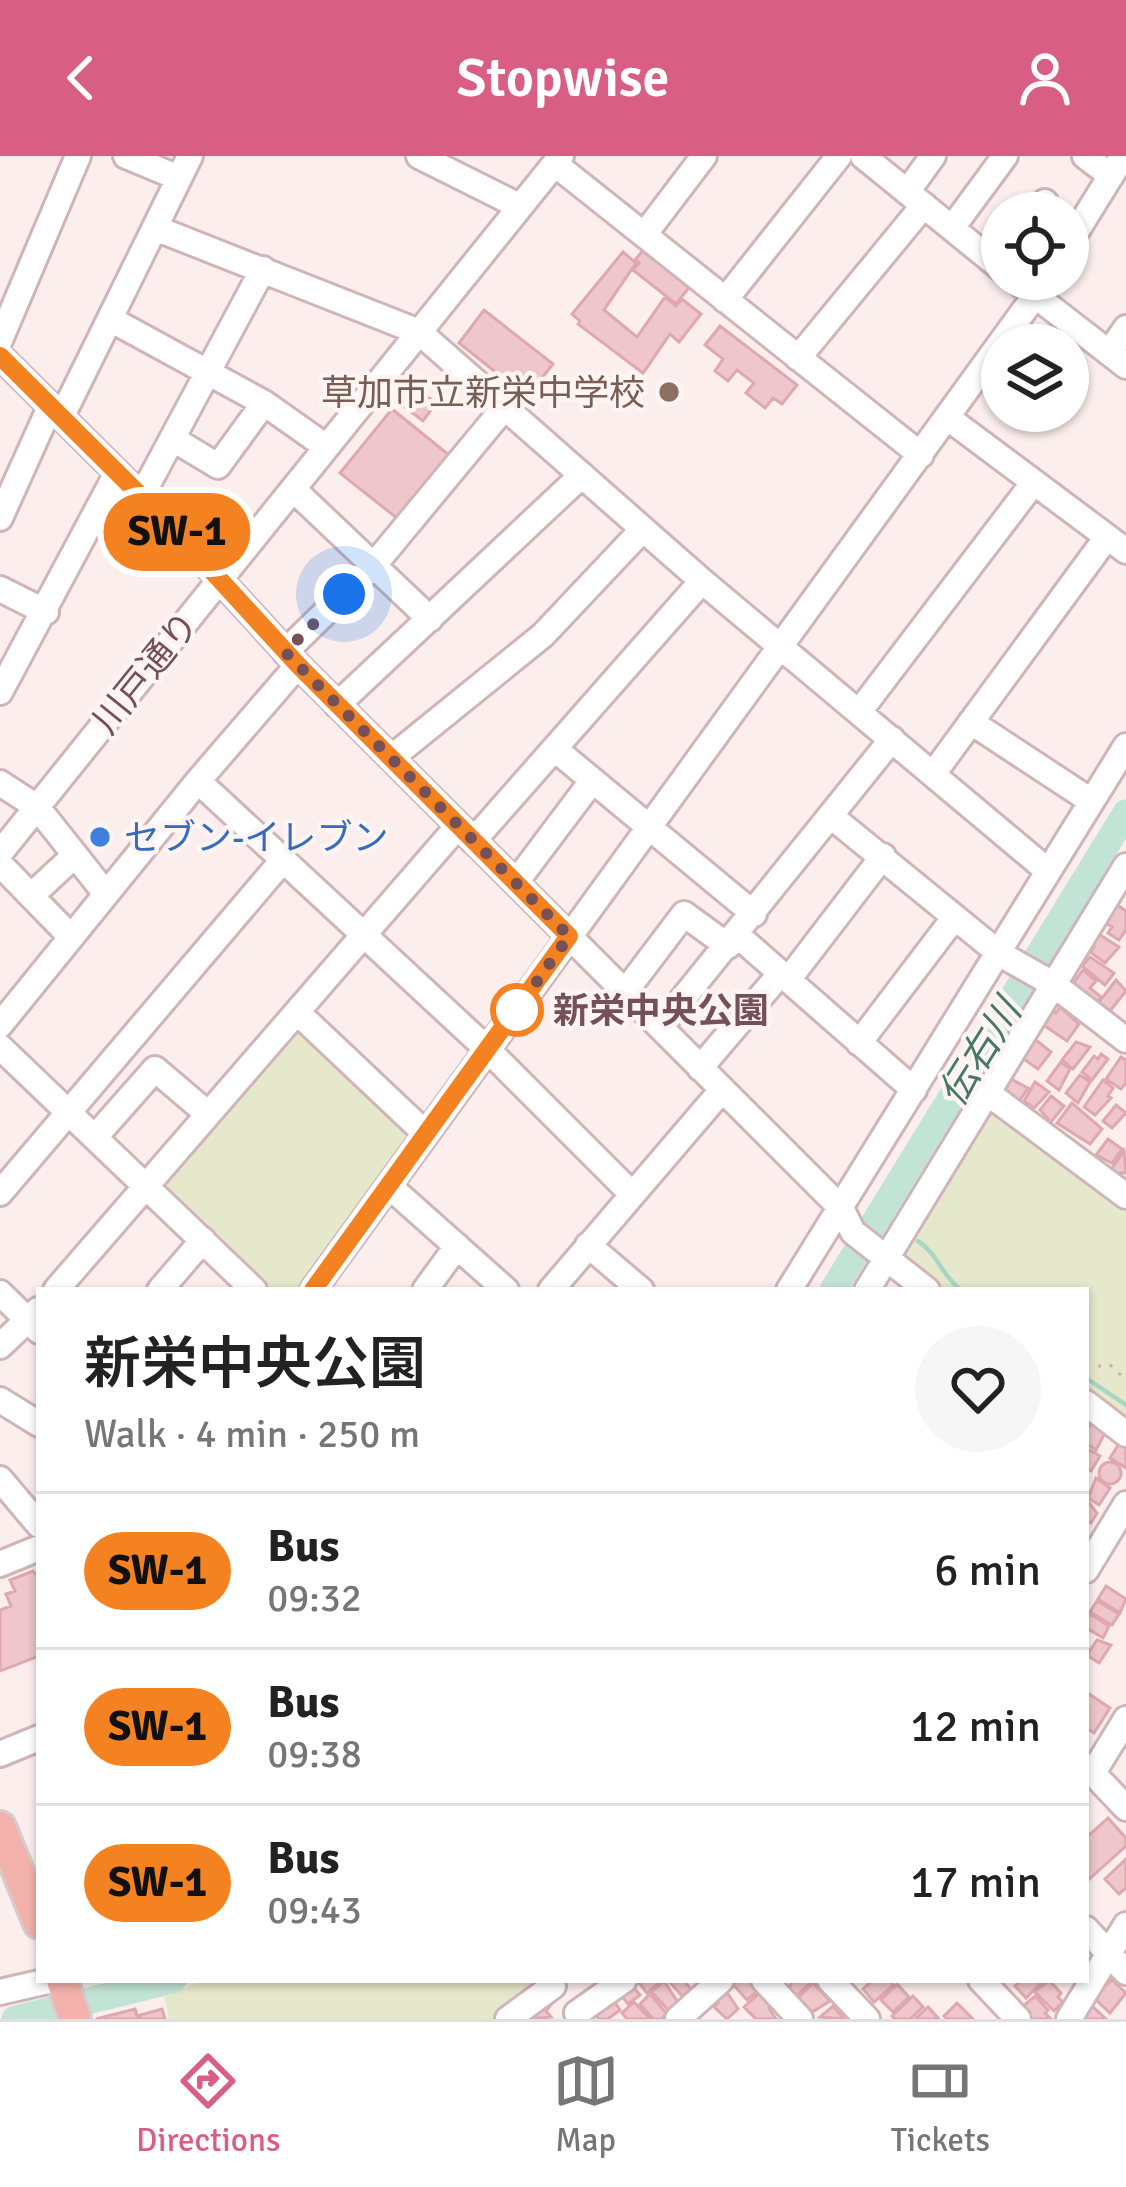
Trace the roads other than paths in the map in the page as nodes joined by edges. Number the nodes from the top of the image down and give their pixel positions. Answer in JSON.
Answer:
{"nodes":[{"id":1,"x":78,"y":156,"type":"edge"},
{"id":2,"x":126,"y":156,"type":"edge"},
{"id":3,"x":419,"y":156,"type":"edge"},
{"id":4,"x":704,"y":156,"type":"edge"},
{"id":5,"x":838,"y":156,"type":"edge"},
{"id":6,"x":933,"y":156,"type":"edge"},
{"id":7,"x":1005,"y":156,"type":"edge"},
{"id":8,"x":1085,"y":156,"type":"edge"},
{"id":9,"x":866,"y":157,"type":"edge"},
{"id":10,"x":558,"y":160,"type":"edge"},
{"id":11,"x":1117,"y":166,"type":"edge"},
{"id":12,"x":184,"y":167,"type":"edge"},
{"id":13,"x":915,"y":198,"type":"junction"},
{"id":14,"x":520,"y":206,"type":"junction"},
{"id":15,"x":1089,"y":211,"type":"edge"},
{"id":16,"x":155,"y":228,"type":"junction"},
{"id":17,"x":952,"y":228,"type":"junction"},
{"id":18,"x":644,"y":236,"type":"junction"},
{"id":19,"x":981,"y":252,"type":"edge"},
{"id":20,"x":263,"y":269,"type":"junction"},
{"id":21,"x":725,"y":300,"type":"junction"},
{"id":22,"x":1033,"y":300,"type":"edge"},
{"id":23,"x":1055,"y":300,"type":"edge"},
{"id":24,"x":110,"y":319,"type":"junction"},
{"id":25,"x":1126,"y":328,"type":"edge"},
{"id":26,"x":419,"y":332,"type":"junction"},
{"id":27,"x":1,"y":354,"type":"edge"},
{"id":28,"x":798,"y":358,"type":"junction"},
{"id":29,"x":1118,"y":360,"type":"edge"},
{"id":30,"x":208,"y":373,"type":"junction"},
{"id":31,"x":264,"y":403,"type":"junction"},
{"id":32,"x":504,"y":408,"type":"junction"},
{"id":33,"x":55,"y":412,"type":"junction"},
{"id":34,"x":948,"y":418,"type":"junction"},
{"id":35,"x":173,"y":439,"type":"junction"},
{"id":36,"x":326,"y":446,"type":"junction"},
{"id":37,"x":921,"y":455,"type":"junction"},
{"id":38,"x":118,"y":473,"type":"junction"},
{"id":39,"x":582,"y":475,"type":"junction"},
{"id":40,"x":1034,"y":482,"type":"junction"},
{"id":41,"x":293,"y":489,"type":"junction"},
{"id":42,"x":142,"y":496,"type":"junction"},
{"id":43,"x":0,"y":518,"type":"edge"},
{"id":44,"x":643,"y":529,"type":"junction"},
{"id":45,"x":1116,"y":544,"type":"edge"},
{"id":46,"x":374,"y":565,"type":"junction"},
{"id":47,"x":218,"y":580,"type":"junction"},
{"id":48,"x":701,"y":581,"type":"junction"},
{"id":49,"x":0,"y":589,"type":"edge"},
{"id":50,"x":46,"y":612,"type":"junction"},
{"id":51,"x":430,"y":619,"type":"junction"},
{"id":52,"x":782,"y":647,"type":"junction"},
{"id":53,"x":291,"y":659,"type":"junction"},
{"id":54,"x":0,"y":692,"type":"edge"},
{"id":55,"x":337,"y":705,"type":"junction"},
{"id":56,"x":860,"y":712,"type":"junction"},
{"id":57,"x":971,"y":722,"type":"junction"},
{"id":58,"x":892,"y":739,"type":"junction"},
{"id":59,"x":1126,"y":746,"type":"edge"},
{"id":60,"x":556,"y":749,"type":"junction"},
{"id":61,"x":391,"y":758,"type":"junction"},
{"id":62,"x":933,"y":774,"type":"junction"},
{"id":63,"x":198,"y":781,"type":"junction"},
{"id":64,"x":592,"y":781,"type":"junction"},
{"id":65,"x":0,"y":782,"type":"edge"},
{"id":66,"x":1091,"y":802,"type":"junction"},
{"id":67,"x":37,"y":807,"type":"junction"},
{"id":68,"x":832,"y":817,"type":"junction"},
{"id":69,"x":649,"y":829,"type":"junction"},
{"id":70,"x":466,"y":833,"type":"junction"},
{"id":71,"x":0,"y":853,"type":"edge"},
{"id":72,"x":76,"y":855,"type":"junction"},
{"id":73,"x":883,"y":856,"type":"junction"},
{"id":74,"x":283,"y":860,"type":"junction"},
{"id":75,"x":0,"y":864,"type":"edge"},
{"id":76,"x":1048,"y":871,"type":"junction"},
{"id":77,"x":516,"y":882,"type":"junction"},
{"id":78,"x":1122,"y":884,"type":"edge"},
{"id":79,"x":106,"y":894,"type":"junction"},
{"id":80,"x":31,"y":896,"type":"junction"},
{"id":81,"x":754,"y":914,"type":"junction"},
{"id":82,"x":954,"y":918,"type":"junction"},
{"id":83,"x":363,"y":934,"type":"junction"},
{"id":84,"x":569,"y":936,"type":"junction"},
{"id":85,"x":70,"y":938,"type":"junction"},
{"id":86,"x":733,"y":941,"type":"junction"},
{"id":87,"x":1001,"y":954,"type":"junction"},
{"id":88,"x":784,"y":977,"type":"junction"},
{"id":89,"x":1053,"y":984,"type":"junction"},
{"id":90,"x":625,"y":992,"type":"junction"},
{"id":91,"x":297,"y":1012,"type":"junction"},
{"id":92,"x":0,"y":1024,"type":"edge"},
{"id":93,"x":660,"y":1027,"type":"junction"},
{"id":94,"x":1126,"y":1040,"type":"edge"},
{"id":95,"x":859,"y":1043,"type":"junction"},
{"id":96,"x":0,"y":1047,"type":"edge"},
{"id":97,"x":488,"y":1050,"type":"junction"},
{"id":98,"x":700,"y":1068,"type":"junction"},
{"id":99,"x":722,"y":1090,"type":"junction"},
{"id":100,"x":914,"y":1090,"type":"junction"},
{"id":101,"x":988,"y":1094,"type":"junction"},
{"id":102,"x":69,"y":1112,"type":"junction"},
{"id":103,"x":208,"y":1114,"type":"junction"},
{"id":104,"x":426,"y":1134,"type":"junction"},
{"id":105,"x":95,"y":1136,"type":"junction"},
{"id":106,"x":148,"y":1186,"type":"junction"},
{"id":107,"x":388,"y":1186,"type":"junction"},
{"id":108,"x":0,"y":1193,"type":"edge"},
{"id":109,"x":631,"y":1193,"type":"junction"},
{"id":110,"x":1126,"y":1196,"type":"edge"},
{"id":111,"x":841,"y":1208,"type":"junction"},
{"id":112,"x":203,"y":1240,"type":"junction"},
{"id":113,"x":588,"y":1245,"type":"junction"},
{"id":114,"x":457,"y":1246,"type":"junction"},
{"id":115,"x":884,"y":1259,"type":"junction"},
{"id":116,"x":59,"y":1287,"type":"edge"},
{"id":117,"x":163,"y":1287,"type":"edge"},
{"id":118,"x":247,"y":1287,"type":"edge"},
{"id":119,"x":316,"y":1287,"type":"edge"},
{"id":120,"x":426,"y":1287,"type":"edge"},
{"id":121,"x":503,"y":1287,"type":"edge"},
{"id":122,"x":553,"y":1287,"type":"edge"},
{"id":123,"x":637,"y":1287,"type":"edge"},
{"id":124,"x":791,"y":1287,"type":"edge"},
{"id":125,"x":868,"y":1287,"type":"edge"},
{"id":126,"x":923,"y":1287,"type":"edge"},
{"id":127,"x":0,"y":1293,"type":"edge"},
{"id":128,"x":36,"y":1320,"type":"edge"},
{"id":129,"x":0,"y":1346,"type":"edge"},
{"id":130,"x":0,"y":1400,"type":"edge"},
{"id":131,"x":1089,"y":1405,"type":"edge"},
{"id":132,"x":36,"y":1422,"type":"edge"},
{"id":133,"x":1126,"y":1434,"type":"edge"},
{"id":134,"x":0,"y":1479,"type":"edge"},
{"id":135,"x":1126,"y":1504,"type":"edge"},
{"id":136,"x":36,"y":1521,"type":"edge"},
{"id":137,"x":36,"y":1549,"type":"edge"},
{"id":138,"x":0,"y":1564,"type":"edge"},
{"id":139,"x":1089,"y":1565,"type":"edge"},
{"id":140,"x":1126,"y":1719,"type":"edge"},
{"id":141,"x":36,"y":1739,"type":"edge"},
{"id":142,"x":0,"y":1754,"type":"edge"},
{"id":143,"x":1089,"y":1770,"type":"edge"},
{"id":144,"x":1126,"y":1808,"type":"edge"},
{"id":145,"x":0,"y":1827,"type":"edge"},
{"id":146,"x":36,"y":1916,"type":"edge"},
{"id":147,"x":1126,"y":1925,"type":"edge"},
{"id":148,"x":1089,"y":1932,"type":"edge"},
{"id":149,"x":1117,"y":1962,"type":"edge"},
{"id":150,"x":551,"y":1983,"type":"edge"},
{"id":151,"x":619,"y":1983,"type":"edge"},
{"id":152,"x":718,"y":1983,"type":"edge"},
{"id":153,"x":766,"y":1983,"type":"edge"},
{"id":154,"x":833,"y":1983,"type":"edge"},
{"id":155,"x":984,"y":1983,"type":"edge"},
{"id":156,"x":0,"y":1992,"type":"edge"},
{"id":157,"x":64,"y":1993,"type":"edge"},
{"id":158,"x":579,"y":2016,"type":"edge"},
{"id":159,"x":794,"y":2017,"type":"edge"},
{"id":160,"x":508,"y":2019,"type":"edge"},
{"id":161,"x":678,"y":2019,"type":"edge"},
{"id":162,"x":867,"y":2019,"type":"edge"},
{"id":163,"x":1018,"y":2019,"type":"edge"},
{"id":164,"x":1070,"y":2019,"type":"edge"}],
"edges":[{"from":1,"to":27,"type":"street"},
{"from":2,"to":12,"type":"street"},
{"from":3,"to":14,"type":"street"},
{"from":4,"to":18,"type":"street"},
{"from":5,"to":21,"type":"street"},
{"from":6,"to":13,"type":"street"},
{"from":7,"to":17,"type":"street"},
{"from":8,"to":11,"type":"street"},
{"from":9,"to":13,"type":"street"},
{"from":10,"to":14,"type":"street","name":"川戸通り"},
{"from":10,"to":18,"type":"street"},
{"from":11,"to":15,"type":"street"},
{"from":12,"to":16,"type":"street"},
{"from":13,"to":17,"type":"street"},
{"from":13,"to":28,"type":"street"},
{"from":14,"to":26,"type":"street","name":"川戸通り"},
{"from":16,"to":20,"type":"street"},
{"from":16,"to":24,"type":"street"},
{"from":17,"to":19,"type":"street"},
{"from":18,"to":21,"type":"street"},
{"from":20,"to":26,"type":"street"},
{"from":20,"to":30,"type":"street"},
{"from":21,"to":28,"type":"street"},
{"from":22,"to":34,"type":"street"},
{"from":23,"to":29,"type":"street"},
{"from":24,"to":30,"type":"street"},
{"from":24,"to":33,"type":"street"},
{"from":25,"to":29,"type":"street"},
{"from":26,"to":32,"type":"street"},
{"from":26,"to":36,"type":"street","name":"川戸通り"},
{"from":27,"to":33,"type":"street"},
{"from":28,"to":37,"type":"street"},
{"from":30,"to":31,"type":"street"},
{"from":30,"to":35,"type":"street"},
{"from":31,"to":35,"type":"street"},
{"from":31,"to":36,"type":"street"},
{"from":32,"to":39,"type":"street"},
{"from":32,"to":46,"type":"street"},
{"from":33,"to":38,"type":"street"},
{"from":33,"to":43,"type":"street"},
{"from":34,"to":37,"type":"street"},
{"from":34,"to":40,"type":"street"},
{"from":35,"to":42,"type":"street"},
{"from":36,"to":41,"type":"street","name":"川戸通り"},
{"from":37,"to":52,"type":"street"},
{"from":38,"to":42,"type":"street"},
{"from":38,"to":50,"type":"street"},
{"from":39,"to":44,"type":"street"},
{"from":39,"to":51,"type":"street"},
{"from":40,"to":45,"type":"street"},
{"from":40,"to":56,"type":"street"},
{"from":41,"to":46,"type":"street"},
{"from":41,"to":47,"type":"street","name":"川戸通り"},
{"from":42,"to":47,"type":"street"},
{"from":44,"to":48,"type":"street"},
{"from":44,"to":61,"type":"street"},
{"from":45,"to":57,"type":"street"},
{"from":46,"to":51,"type":"street"},
{"from":46,"to":53,"type":"street"},
{"from":47,"to":53,"type":"street"},
{"from":47,"to":67,"type":"street","name":"川戸通り"},
{"from":48,"to":52,"type":"street"},
{"from":48,"to":60,"type":"street"},
{"from":49,"to":50,"type":"street"},
{"from":50,"to":54,"type":"street"},
{"from":51,"to":55,"type":"street"},
{"from":52,"to":56,"type":"street"},
{"from":52,"to":69,"type":"street"},
{"from":53,"to":55,"type":"street"},
{"from":53,"to":63,"type":"street"},
{"from":55,"to":61,"type":"street"},
{"from":56,"to":58,"type":"street"},
{"from":57,"to":62,"type":"street"},
{"from":57,"to":66,"type":"street"},
{"from":58,"to":62,"type":"street"},
{"from":58,"to":68,"type":"street"},
{"from":59,"to":66,"type":"street"},
{"from":60,"to":64,"type":"street"},
{"from":60,"to":70,"type":"street"},
{"from":61,"to":70,"type":"street"},
{"from":62,"to":76,"type":"street"},
{"from":63,"to":74,"type":"street"},
{"from":63,"to":79,"type":"street"},
{"from":64,"to":69,"type":"street"},
{"from":64,"to":77,"type":"street"},
{"from":65,"to":67,"type":"street"},
{"from":66,"to":76,"type":"street"},
{"from":67,"to":71,"type":"street","name":"川戸通り"},
{"from":67,"to":72,"type":"street"},
{"from":68,"to":73,"type":"street"},
{"from":68,"to":81,"type":"street"},
{"from":69,"to":81,"type":"street"},
{"from":69,"to":84,"type":"street"},
{"from":70,"to":77,"type":"street"},
{"from":70,"to":83,"type":"street"},
{"from":72,"to":79,"type":"street"},
{"from":72,"to":80,"type":"street"},
{"from":73,"to":82,"type":"street"},
{"from":73,"to":88,"type":"street"},
{"from":74,"to":83,"type":"street"},
{"from":74,"to":102,"type":"street"},
{"from":75,"to":80,"type":"street"},
{"from":76,"to":87,"type":"street"},
{"from":77,"to":84,"type":"street"},
{"from":78,"to":89,"type":"street"},
{"from":79,"to":85,"type":"street"},
{"from":80,"to":85,"type":"street"},
{"from":81,"to":86,"type":"street"},
{"from":82,"to":87,"type":"street"},
{"from":82,"to":95,"type":"street"},
{"from":83,"to":91,"type":"street"},
{"from":83,"to":97,"type":"street"},
{"from":84,"to":90,"type":"street"},
{"from":84,"to":97,"type":"street"},
{"from":85,"to":92,"type":"street"},
{"from":86,"to":88,"type":"street"},
{"from":86,"to":90,"type":"street"},
{"from":86,"to":93,"type":"street"},
{"from":87,"to":89,"type":"street"},
{"from":87,"to":100,"type":"street"},
{"from":88,"to":95,"type":"street"},
{"from":88,"to":98,"type":"street"},
{"from":89,"to":94,"type":"street"},
{"from":89,"to":101,"type":"street"},
{"from":90,"to":93,"type":"street"},
{"from":91,"to":103,"type":"street"},
{"from":91,"to":104,"type":"street"},
{"from":93,"to":98,"type":"street"},
{"from":95,"to":100,"type":"street"},
{"from":96,"to":102,"type":"street"},
{"from":97,"to":104,"type":"street"},
{"from":97,"to":109,"type":"street"},
{"from":98,"to":99,"type":"street"},
{"from":99,"to":109,"type":"street"},
{"from":99,"to":111,"type":"street"},
{"from":100,"to":111,"type":"street"},
{"from":101,"to":110,"type":"street"},
{"from":101,"to":115,"type":"street"},
{"from":102,"to":105,"type":"street"},
{"from":102,"to":108,"type":"street"},
{"from":103,"to":105,"type":"street"},
{"from":103,"to":106,"type":"street"},
{"from":104,"to":107,"type":"street"},
{"from":105,"to":106,"type":"street"},
{"from":106,"to":112,"type":"street"},
{"from":106,"to":116,"type":"street"},
{"from":107,"to":114,"type":"street"},
{"from":107,"to":119,"type":"street"},
{"from":109,"to":113,"type":"street"},
{"from":111,"to":115,"type":"street"},
{"from":111,"to":124,"type":"street"},
{"from":112,"to":117,"type":"street"},
{"from":112,"to":118,"type":"street"},
{"from":113,"to":122,"type":"street"},
{"from":113,"to":123,"type":"street"},
{"from":114,"to":120,"type":"street"},
{"from":114,"to":121,"type":"street"},
{"from":115,"to":125,"type":"street"},
{"from":115,"to":126,"type":"street"},
{"from":127,"to":128,"type":"street"},
{"from":128,"to":129,"type":"street"},
{"from":130,"to":132,"type":"street"},
{"from":131,"to":133,"type":"street"},
{"from":134,"to":136,"type":"street"},
{"from":135,"to":139,"type":"street"},
{"from":137,"to":138,"type":"street"},
{"from":140,"to":143,"type":"street"},
{"from":141,"to":142,"type":"street"},
{"from":143,"to":144,"type":"street"},
{"from":145,"to":146,"type":"main road"},
{"from":147,"to":149,"type":"street"},
{"from":148,"to":149,"type":"street"},
{"from":149,"to":164,"type":"street"},
{"from":150,"to":158,"type":"street"},
{"from":150,"to":160,"type":"street"},
{"from":151,"to":158,"type":"street"},
{"from":152,"to":161,"type":"street"},
{"from":153,"to":159,"type":"street"},
{"from":154,"to":162,"type":"street"},
{"from":155,"to":163,"type":"street"},
{"from":156,"to":157,"type":"street"}]}
